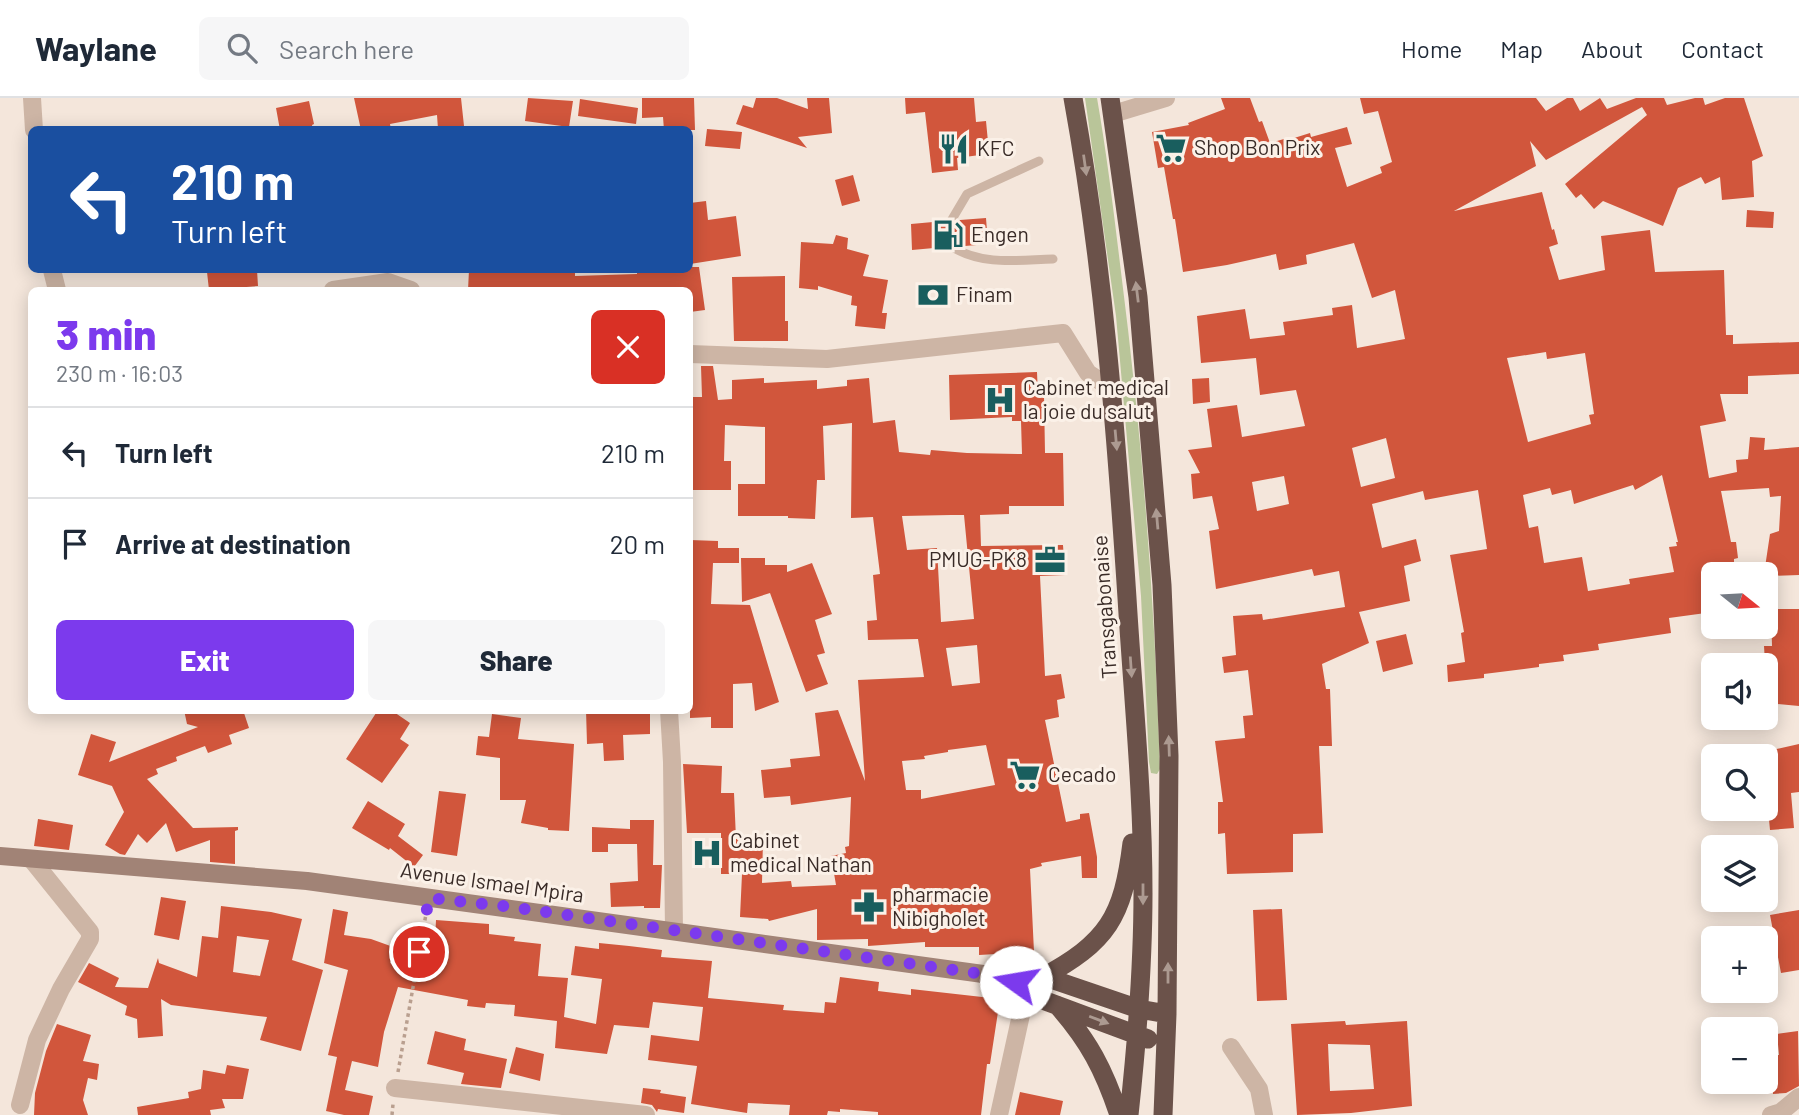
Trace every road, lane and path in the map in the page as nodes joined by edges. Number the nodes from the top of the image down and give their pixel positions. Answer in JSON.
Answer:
{"nodes":[{"id":1,"x":32,"y":98,"type":"edge"},
{"id":2,"x":1073,"y":98,"type":"edge"},
{"id":3,"x":1166,"y":98,"type":"edge"},
{"id":4,"x":1111,"y":106,"type":"edge"},
{"id":5,"x":34,"y":126,"type":"edge"},
{"id":6,"x":1039,"y":160,"type":"dead end"},
{"id":7,"x":951,"y":221,"type":"dead end"},
{"id":8,"x":953,"y":247,"type":"dead end"},
{"id":9,"x":1053,"y":258,"type":"dead end"},
{"id":10,"x":354,"y":287,"type":"edge"},
{"id":11,"x":402,"y":287,"type":"edge"},
{"id":12,"x":693,"y":354,"type":"edge"},
{"id":13,"x":1112,"y":389,"type":"junction"},
{"id":14,"x":669,"y":714,"type":"edge"},
{"id":15,"x":1140,"y":793,"type":"junction"},
{"id":16,"x":0,"y":856,"type":"edge"},
{"id":17,"x":32,"y":860,"type":"junction"},
{"id":18,"x":429,"y":898,"type":"junction"},
{"id":19,"x":674,"y":931,"type":"junction"},
{"id":20,"x":1041,"y":978,"type":"junction"},
{"id":21,"x":1021,"y":987,"type":"junction"},
{"id":22,"x":1056,"y":1004,"type":"junction"},
{"id":23,"x":1139,"y":1009,"type":"junction"},
{"id":24,"x":1167,"y":1014,"type":"junction"},
{"id":25,"x":1137,"y":1034,"type":"junction"},
{"id":26,"x":1166,"y":1045,"type":"junction"},
{"id":27,"x":1231,"y":1047,"type":"dead end"},
{"id":28,"x":396,"y":1088,"type":"junction"},
{"id":29,"x":1799,"y":1097,"type":"edge"},
{"id":30,"x":20,"y":1105,"type":"dead end"},
{"id":31,"x":1779,"y":1114,"type":"edge"},
{"id":32,"x":392,"y":1115,"type":"edge"},
{"id":33,"x":646,"y":1115,"type":"edge"},
{"id":34,"x":999,"y":1115,"type":"edge"},
{"id":35,"x":1119,"y":1115,"type":"edge"},
{"id":36,"x":1129,"y":1115,"type":"edge"},
{"id":37,"x":1163,"y":1115,"type":"edge"},
{"id":38,"x":1264,"y":1115,"type":"edge"}],
"edges":[{"from":1,"to":5,"type":"street"},
{"from":2,"to":13,"type":"highway","name":"Transgabonaise","one_way":true},
{"from":3,"to":4,"type":"street"},
{"from":24,"to":4,"type":"highway","one_way":true},
{"from":6,"to":7,"type":"lane"},
{"from":8,"to":9,"type":"lane"},
{"from":10,"to":11,"type":"street"},
{"from":12,"to":13,"type":"street"},
{"from":13,"to":15,"type":"highway","name":"Transgabonaise","one_way":true},
{"from":14,"to":19,"type":"street"},
{"from":15,"to":20,"type":"highway"},
{"from":15,"to":23,"type":"highway","name":"Transgabonaise","one_way":true},
{"from":16,"to":17,"type":"main road","name":"Avenue Ismael Mpira"},
{"from":17,"to":18,"type":"main road","name":"Avenue Ismael Mpira"},
{"from":17,"to":30,"type":"street"},
{"from":18,"to":19,"type":"main road","name":"Avenue Ismael Mpira"},
{"from":18,"to":28,"type":"path"},
{"from":19,"to":21,"type":"main road","name":"Avenue Ismael Mpira"},
{"from":20,"to":21,"type":"highway"},
{"from":20,"to":23,"type":"highway"},
{"from":21,"to":22,"type":"highway"},
{"from":21,"to":34,"type":"street"},
{"from":22,"to":25,"type":"highway","one_way":true},
{"from":22,"to":35,"type":"highway"},
{"from":23,"to":24,"type":"highway"},
{"from":23,"to":25,"type":"highway","name":"Transgabonaise"},
{"from":24,"to":26,"type":"highway"},
{"from":25,"to":26,"type":"highway"},
{"from":25,"to":36,"type":"highway","name":"Transgabonaise"},
{"from":26,"to":37,"type":"highway"},
{"from":27,"to":38,"type":"street"},
{"from":28,"to":32,"type":"path"},
{"from":28,"to":33,"type":"street"},
{"from":29,"to":31,"type":"street"}]}
